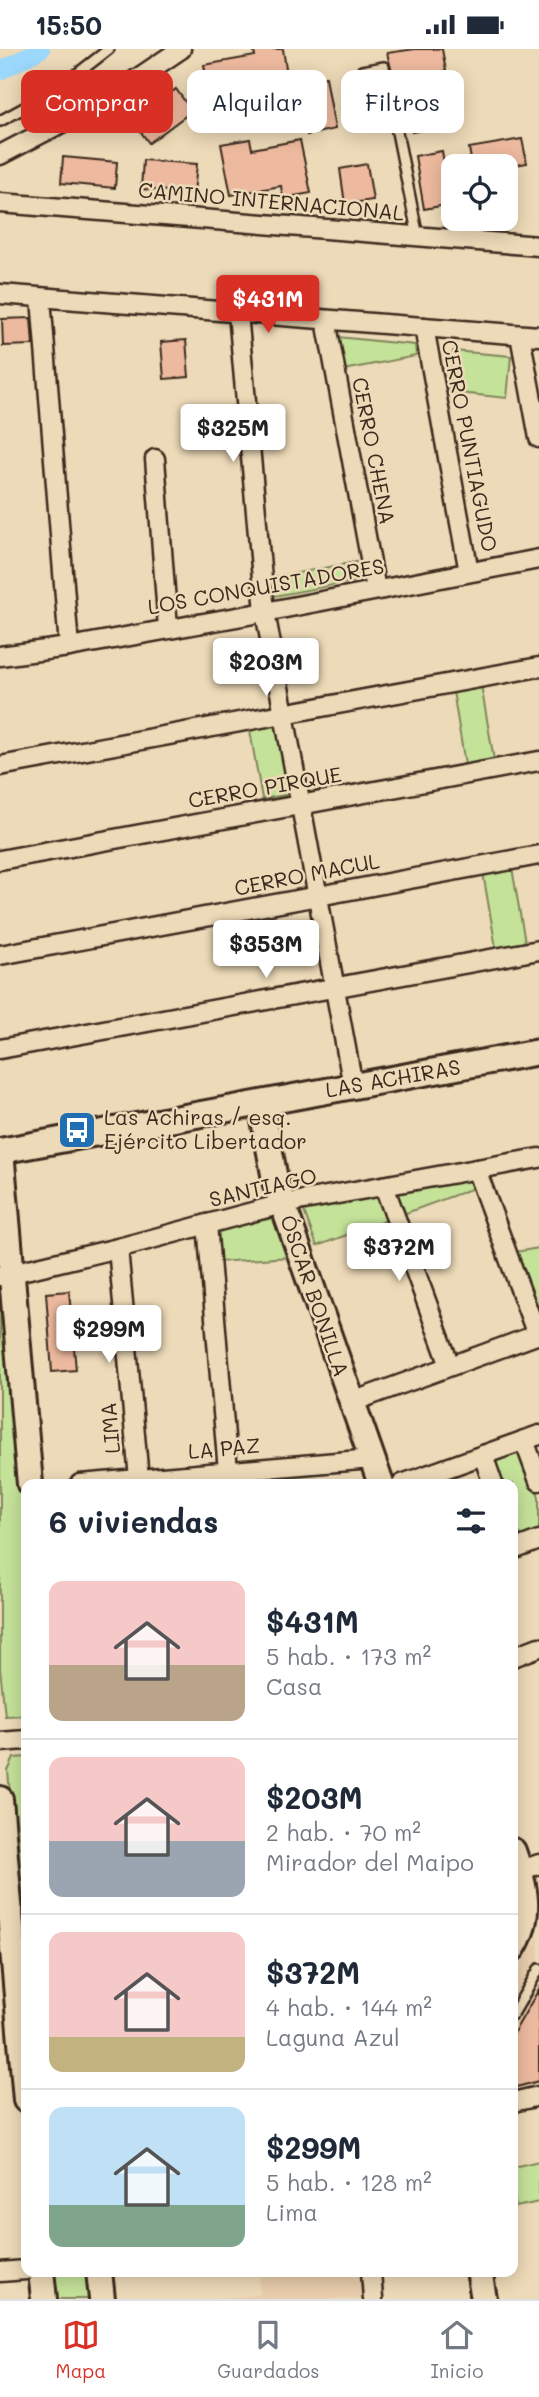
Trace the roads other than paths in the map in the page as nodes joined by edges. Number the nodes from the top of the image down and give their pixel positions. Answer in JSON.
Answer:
{"nodes":[{"id":1,"x":109,"y":49,"type":"edge"},
{"id":2,"x":181,"y":49,"type":"edge"},
{"id":3,"x":368,"y":70,"type":"edge"},
{"id":4,"x":385,"y":70,"type":"edge"},
{"id":5,"x":0,"y":121,"type":"edge"},
{"id":6,"x":397,"y":133,"type":"edge"},
{"id":7,"x":0,"y":155,"type":"edge"},
{"id":8,"x":0,"y":203,"type":"edge"},
{"id":9,"x":418,"y":237,"type":"junction"},
{"id":10,"x":539,"y":246,"type":"edge"},
{"id":11,"x":0,"y":294,"type":"edge"},
{"id":12,"x":41,"y":298,"type":"junction"},
{"id":13,"x":238,"y":313,"type":"junction"},
{"id":14,"x":326,"y":320,"type":"junction"},
{"id":15,"x":424,"y":327,"type":"junction"},
{"id":16,"x":520,"y":335,"type":"junction"},
{"id":17,"x":539,"y":336,"type":"edge"},
{"id":18,"x":539,"y":438,"type":"edge"},
{"id":19,"x":155,"y":459,"type":"dead end"},
{"id":20,"x":539,"y":559,"type":"edge"},
{"id":21,"x":469,"y":572,"type":"junction"},
{"id":22,"x":376,"y":590,"type":"junction"},
{"id":23,"x":265,"y":611,"type":"junction"},
{"id":24,"x":168,"y":628,"type":"junction"},
{"id":25,"x":69,"y":647,"type":"junction"},
{"id":26,"x":0,"y":656,"type":"edge"},
{"id":27,"x":539,"y":667,"type":"edge"},
{"id":28,"x":284,"y":714,"type":"junction"},
{"id":29,"x":539,"y":761,"type":"edge"},
{"id":30,"x":0,"y":766,"type":"edge"},
{"id":31,"x":301,"y":804,"type":"junction"},
{"id":32,"x":539,"y":855,"type":"edge"},
{"id":33,"x":0,"y":860,"type":"edge"},
{"id":34,"x":318,"y":896,"type":"junction"},
{"id":35,"x":539,"y":950,"type":"edge"},
{"id":36,"x":0,"y":955,"type":"edge"},
{"id":37,"x":335,"y":987,"type":"junction"},
{"id":38,"x":0,"y":1049,"type":"edge"},
{"id":39,"x":539,"y":1052,"type":"edge"},
{"id":40,"x":353,"y":1087,"type":"junction"},
{"id":41,"x":261,"y":1104,"type":"junction"},
{"id":42,"x":0,"y":1146,"type":"edge"},
{"id":43,"x":539,"y":1158,"type":"edge"},
{"id":44,"x":477,"y":1169,"type":"junction"},
{"id":45,"x":384,"y":1186,"type":"junction"},
{"id":46,"x":282,"y":1204,"type":"junction"},
{"id":47,"x":207,"y":1224,"type":"junction"},
{"id":48,"x":118,"y":1248,"type":"junction"},
{"id":49,"x":6,"y":1276,"type":"edge"},
{"id":50,"x":538,"y":1334,"type":"edge"},
{"id":51,"x":450,"y":1366,"type":"junction"},
{"id":52,"x":352,"y":1402,"type":"junction"},
{"id":53,"x":532,"y":1437,"type":"edge"},
{"id":54,"x":483,"y":1455,"type":"junction"},
{"id":55,"x":372,"y":1459,"type":"junction"},
{"id":56,"x":228,"y":1471,"type":"junction"},
{"id":57,"x":268,"y":1476,"type":"edge"},
{"id":58,"x":29,"y":1479,"type":"edge"},
{"id":59,"x":139,"y":1479,"type":"edge"},
{"id":60,"x":177,"y":1479,"type":"edge"},
{"id":61,"x":379,"y":1479,"type":"edge"},
{"id":62,"x":416,"y":1479,"type":"edge"},
{"id":63,"x":491,"y":1479,"type":"edge"},
{"id":64,"x":539,"y":1481,"type":"edge"},
{"id":65,"x":539,"y":1540,"type":"edge"},
{"id":66,"x":518,"y":1545,"type":"edge"},
{"id":67,"x":539,"y":1647,"type":"edge"},
{"id":68,"x":518,"y":1655,"type":"edge"},
{"id":69,"x":21,"y":1740,"type":"edge"},
{"id":70,"x":0,"y":1742,"type":"edge"},
{"id":71,"x":0,"y":1799,"type":"edge"},
{"id":72,"x":524,"y":1862,"type":"edge"},
{"id":73,"x":518,"y":1938,"type":"edge"},
{"id":74,"x":6,"y":1939,"type":"edge"},
{"id":75,"x":539,"y":1969,"type":"edge"},
{"id":76,"x":518,"y":2005,"type":"edge"},
{"id":77,"x":21,"y":2060,"type":"edge"},
{"id":78,"x":539,"y":2096,"type":"edge"},
{"id":79,"x":518,"y":2101,"type":"edge"},
{"id":80,"x":21,"y":2270,"type":"edge"},
{"id":81,"x":0,"y":2272,"type":"edge"},
{"id":82,"x":42,"y":2277,"type":"edge"},
{"id":83,"x":100,"y":2277,"type":"edge"},
{"id":84,"x":371,"y":2277,"type":"edge"},
{"id":85,"x":479,"y":2277,"type":"edge"},
{"id":86,"x":44,"y":2299,"type":"edge"},
{"id":87,"x":102,"y":2299,"type":"edge"},
{"id":88,"x":373,"y":2299,"type":"edge"},
{"id":89,"x":484,"y":2299,"type":"edge"}],
"edges":[{"from":1,"to":5,"type":"lane"},
{"from":2,"to":7,"type":"street"},
{"from":3,"to":4,"type":"lane"},
{"from":6,"to":9,"type":"lane"},
{"from":8,"to":9,"type":"street","name":"CAMINO INTERNACIONAL"},
{"from":9,"to":10,"type":"street","name":"CAMINO INTERNACIONAL"},
{"from":11,"to":12,"type":"street"},
{"from":12,"to":13,"type":"street"},
{"from":12,"to":25,"type":"street"},
{"from":13,"to":14,"type":"street"},
{"from":13,"to":23,"type":"street"},
{"from":14,"to":15,"type":"street"},
{"from":14,"to":22,"type":"street","name":"CERRO CHENA"},
{"from":15,"to":16,"type":"street"},
{"from":15,"to":21,"type":"street","name":"CERRO PUNTIAGUDO"},
{"from":16,"to":17,"type":"street"},
{"from":16,"to":18,"type":"street"},
{"from":19,"to":24,"type":"street"},
{"from":20,"to":21,"type":"street","name":"LOS CONQUISTADORES"},
{"from":21,"to":22,"type":"street","name":"LOS CONQUISTADORES"},
{"from":22,"to":23,"type":"street","name":"LOS CONQUISTADORES"},
{"from":23,"to":24,"type":"street","name":"LOS CONQUISTADORES"},
{"from":23,"to":28,"type":"street"},
{"from":24,"to":25,"type":"street","name":"LOS CONQUISTADORES"},
{"from":25,"to":26,"type":"street","name":"LOS CONQUISTADORES"},
{"from":27,"to":28,"type":"street"},
{"from":28,"to":30,"type":"street"},
{"from":28,"to":31,"type":"street"},
{"from":29,"to":31,"type":"street","name":"CERRO PIRQUE"},
{"from":31,"to":33,"type":"street","name":"CERRO PIRQUE"},
{"from":31,"to":34,"type":"street"},
{"from":32,"to":34,"type":"street","name":"CERRO MACUL"},
{"from":34,"to":36,"type":"street","name":"CERRO MACUL"},
{"from":34,"to":37,"type":"street"},
{"from":35,"to":37,"type":"street"},
{"from":37,"to":38,"type":"street"},
{"from":37,"to":40,"type":"street"},
{"from":39,"to":40,"type":"street","name":"LAS ACHIRAS"},
{"from":40,"to":41,"type":"street","name":"LAS ACHIRAS"},
{"from":41,"to":42,"type":"street","name":"LAS ACHIRAS"},
{"from":41,"to":46,"type":"street","name":"ÓSCAR BONILLA"},
{"from":42,"to":49,"type":"street"},
{"from":43,"to":44,"type":"street","name":"SANTIAGO"},
{"from":44,"to":45,"type":"street","name":"SANTIAGO"},
{"from":44,"to":50,"type":"street"},
{"from":45,"to":46,"type":"street","name":"SANTIAGO"},
{"from":45,"to":51,"type":"street"},
{"from":46,"to":47,"type":"street","name":"SANTIAGO"},
{"from":46,"to":52,"type":"street","name":"ÓSCAR BONILLA"},
{"from":47,"to":48,"type":"street","name":"SANTIAGO"},
{"from":47,"to":56,"type":"street"},
{"from":48,"to":49,"type":"street","name":"SANTIAGO"},
{"from":48,"to":59,"type":"street","name":"LIMA"},
{"from":49,"to":58,"type":"street"},
{"from":50,"to":51,"type":"street"},
{"from":51,"to":52,"type":"street"},
{"from":52,"to":55,"type":"street","name":"ÓSCAR BONILLA"},
{"from":53,"to":54,"type":"street"},
{"from":53,"to":64,"type":"street"},
{"from":54,"to":62,"type":"street"},
{"from":54,"to":63,"type":"street"},
{"from":55,"to":57,"type":"street","name":"LA PAZ"},
{"from":55,"to":61,"type":"street","name":"ÓSCAR BONILLA"},
{"from":56,"to":57,"type":"street","name":"LA PAZ"},
{"from":56,"to":60,"type":"street","name":"LA PAZ"},
{"from":65,"to":66,"type":"street"},
{"from":67,"to":68,"type":"street"},
{"from":69,"to":70,"type":"street"},
{"from":71,"to":74,"type":"street"},
{"from":72,"to":73,"type":"street"},
{"from":74,"to":77,"type":"street"},
{"from":75,"to":76,"type":"lane"},
{"from":78,"to":79,"type":"street"},
{"from":80,"to":81,"type":"street"},
{"from":82,"to":86,"type":"street"},
{"from":83,"to":87,"type":"street"},
{"from":84,"to":88,"type":"street"},
{"from":85,"to":89,"type":"street"}]}
